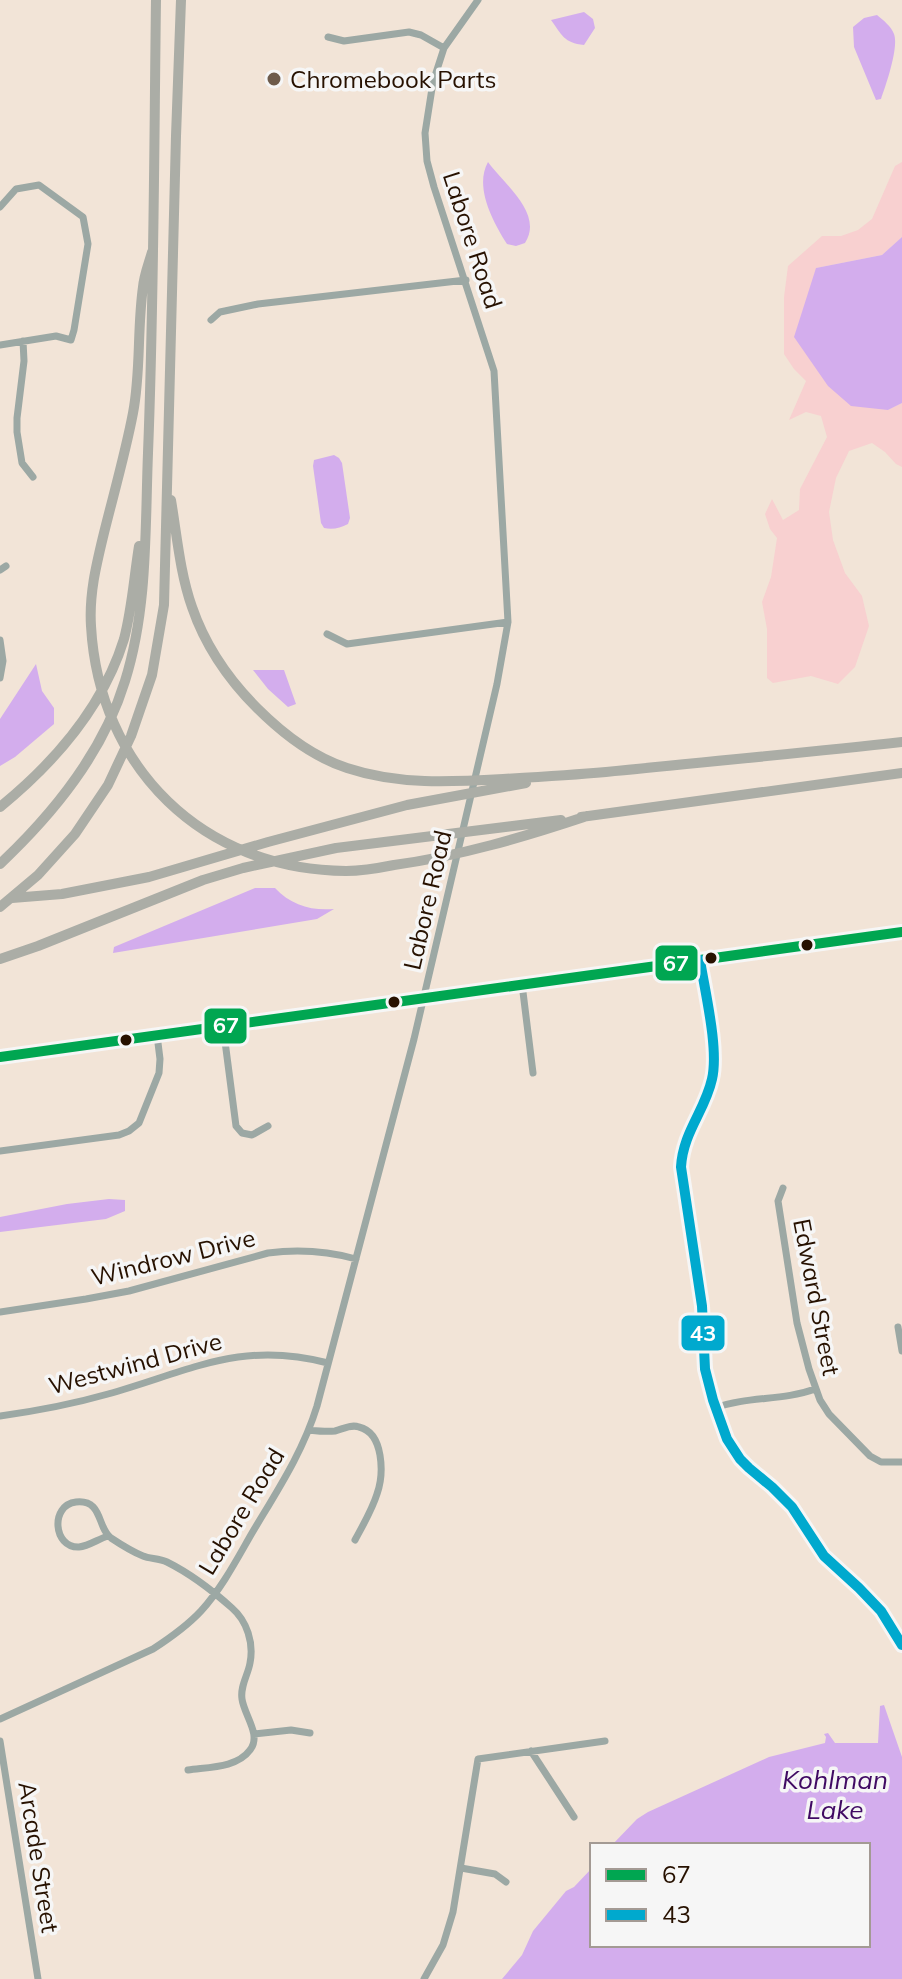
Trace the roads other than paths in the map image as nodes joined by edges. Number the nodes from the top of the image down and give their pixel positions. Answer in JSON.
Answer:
{"nodes":[{"id":1,"x":158,"y":0,"type":"edge"},
{"id":2,"x":183,"y":0,"type":"edge"},
{"id":3,"x":478,"y":0,"type":"edge"},
{"id":4,"x":328,"y":37,"type":"dead end"},
{"id":5,"x":444,"y":48,"type":"junction"},
{"id":6,"x":0,"y":207,"type":"edge"},
{"id":7,"x":152,"y":252,"type":"junction"},
{"id":8,"x":466,"y":280,"type":"junction"},
{"id":9,"x":211,"y":320,"type":"dead end"},
{"id":10,"x":23,"y":341,"type":"junction"},
{"id":11,"x":0,"y":345,"type":"edge"},
{"id":12,"x":167,"y":475,"type":"junction"},
{"id":13,"x":33,"y":477,"type":"dead end"},
{"id":14,"x":145,"y":525,"type":"junction"},
{"id":15,"x":508,"y":622,"type":"junction"},
{"id":16,"x":327,"y":634,"type":"dead end"},
{"id":17,"x":0,"y":640,"type":"edge"},
{"id":18,"x":0,"y":678,"type":"edge"},
{"id":19,"x":902,"y":742,"type":"edge"},
{"id":20,"x":902,"y":773,"type":"edge"},
{"id":21,"x":572,"y":775,"type":"junction"},
{"id":22,"x":0,"y":807,"type":"edge"},
{"id":23,"x":587,"y":816,"type":"junction"},
{"id":24,"x":0,"y":864,"type":"edge"},
{"id":25,"x":0,"y":899,"type":"edge"},
{"id":26,"x":0,"y":907,"type":"edge"},
{"id":27,"x":902,"y":932,"type":"edge"},
{"id":28,"x":0,"y":959,"type":"edge"},
{"id":29,"x":700,"y":960,"type":"junction"},
{"id":30,"x":522,"y":984,"type":"junction"},
{"id":31,"x":424,"y":998,"type":"junction"},
{"id":32,"x":223,"y":1026,"type":"junction"},
{"id":33,"x":157,"y":1035,"type":"junction"},
{"id":34,"x":0,"y":1057,"type":"edge"},
{"id":35,"x":533,"y":1073,"type":"dead end"},
{"id":36,"x":268,"y":1126,"type":"dead end"},
{"id":37,"x":0,"y":1151,"type":"edge"},
{"id":38,"x":783,"y":1188,"type":"dead end"},
{"id":39,"x":356,"y":1259,"type":"junction"},
{"id":40,"x":0,"y":1312,"type":"edge"},
{"id":41,"x":898,"y":1327,"type":"dead end"},
{"id":42,"x":902,"y":1351,"type":"edge"},
{"id":43,"x":328,"y":1363,"type":"junction"},
{"id":44,"x":815,"y":1389,"type":"junction"},
{"id":45,"x":715,"y":1408,"type":"junction"},
{"id":46,"x":0,"y":1416,"type":"edge"},
{"id":47,"x":309,"y":1430,"type":"junction"},
{"id":48,"x":902,"y":1462,"type":"edge"},
{"id":49,"x":108,"y":1536,"type":"junction"},
{"id":50,"x":355,"y":1540,"type":"dead end"},
{"id":51,"x":214,"y":1594,"type":"junction"},
{"id":52,"x":902,"y":1645,"type":"edge"},
{"id":53,"x":0,"y":1719,"type":"edge"},
{"id":54,"x":310,"y":1733,"type":"dead end"},
{"id":55,"x":254,"y":1734,"type":"junction"},
{"id":56,"x":0,"y":1741,"type":"edge"},
{"id":57,"x":605,"y":1741,"type":"dead end"},
{"id":58,"x":531,"y":1751,"type":"junction"},
{"id":59,"x":188,"y":1770,"type":"dead end"},
{"id":60,"x":574,"y":1817,"type":"dead end"},
{"id":61,"x":461,"y":1868,"type":"junction"},
{"id":62,"x":506,"y":1882,"type":"dead end"},
{"id":63,"x":38,"y":1979,"type":"edge"},
{"id":64,"x":424,"y":1979,"type":"edge"}],
"edges":[{"from":1,"to":7,"type":"highway"},
{"from":2,"to":12,"type":"highway"},
{"from":3,"to":5,"type":"street","name":"Labore Road"},
{"from":4,"to":5,"type":"street"},
{"from":5,"to":8,"type":"street","name":"Labore Road"},
{"from":6,"to":10,"type":"street"},
{"from":7,"to":14,"type":"highway"},
{"from":7,"to":23,"type":"highway"},
{"from":8,"to":9,"type":"street"},
{"from":8,"to":15,"type":"street","name":"Labore Road"},
{"from":10,"to":11,"type":"street"},
{"from":10,"to":13,"type":"street"},
{"from":12,"to":21,"type":"highway"},
{"from":12,"to":26,"type":"highway"},
{"from":14,"to":22,"type":"highway"},
{"from":14,"to":24,"type":"highway"},
{"from":15,"to":16,"type":"street"},
{"from":15,"to":31,"type":"street","name":"Labore Road"},
{"from":17,"to":18,"type":"street"},
{"from":19,"to":21,"type":"highway"},
{"from":20,"to":23,"type":"highway"},
{"from":21,"to":25,"type":"highway"},
{"from":23,"to":28,"type":"highway"},
{"from":27,"to":29,"type":"street"},
{"from":29,"to":30,"type":"street"},
{"from":29,"to":45,"type":"street"},
{"from":30,"to":31,"type":"street"},
{"from":30,"to":35,"type":"street"},
{"from":31,"to":32,"type":"street"},
{"from":31,"to":39,"type":"street","name":"Labore Road"},
{"from":32,"to":33,"type":"street"},
{"from":32,"to":36,"type":"street"},
{"from":33,"to":34,"type":"street"},
{"from":33,"to":37,"type":"street"},
{"from":38,"to":44,"type":"street","name":"Edward Street"},
{"from":39,"to":40,"type":"street","name":"Windrow Drive"},
{"from":39,"to":43,"type":"street","name":"Labore Road"},
{"from":41,"to":42,"type":"street"},
{"from":43,"to":46,"type":"street","name":"Westwind Drive"},
{"from":43,"to":47,"type":"street","name":"Labore Road"},
{"from":44,"to":45,"type":"street"},
{"from":44,"to":48,"type":"street","name":"Edward Street"},
{"from":45,"to":52,"type":"street"},
{"from":47,"to":50,"type":"street"},
{"from":47,"to":51,"type":"street","name":"Labore Road"},
{"from":49,"to":49,"type":"street"},
{"from":49,"to":51,"type":"street"},
{"from":51,"to":53,"type":"street","name":"Labore Road"},
{"from":51,"to":55,"type":"street"},
{"from":54,"to":55,"type":"street"},
{"from":55,"to":59,"type":"street"},
{"from":56,"to":63,"type":"street","name":"Arcade Street"},
{"from":57,"to":58,"type":"street"},
{"from":58,"to":60,"type":"street"},
{"from":58,"to":61,"type":"street"},
{"from":61,"to":62,"type":"street"},
{"from":61,"to":64,"type":"street"}]}
